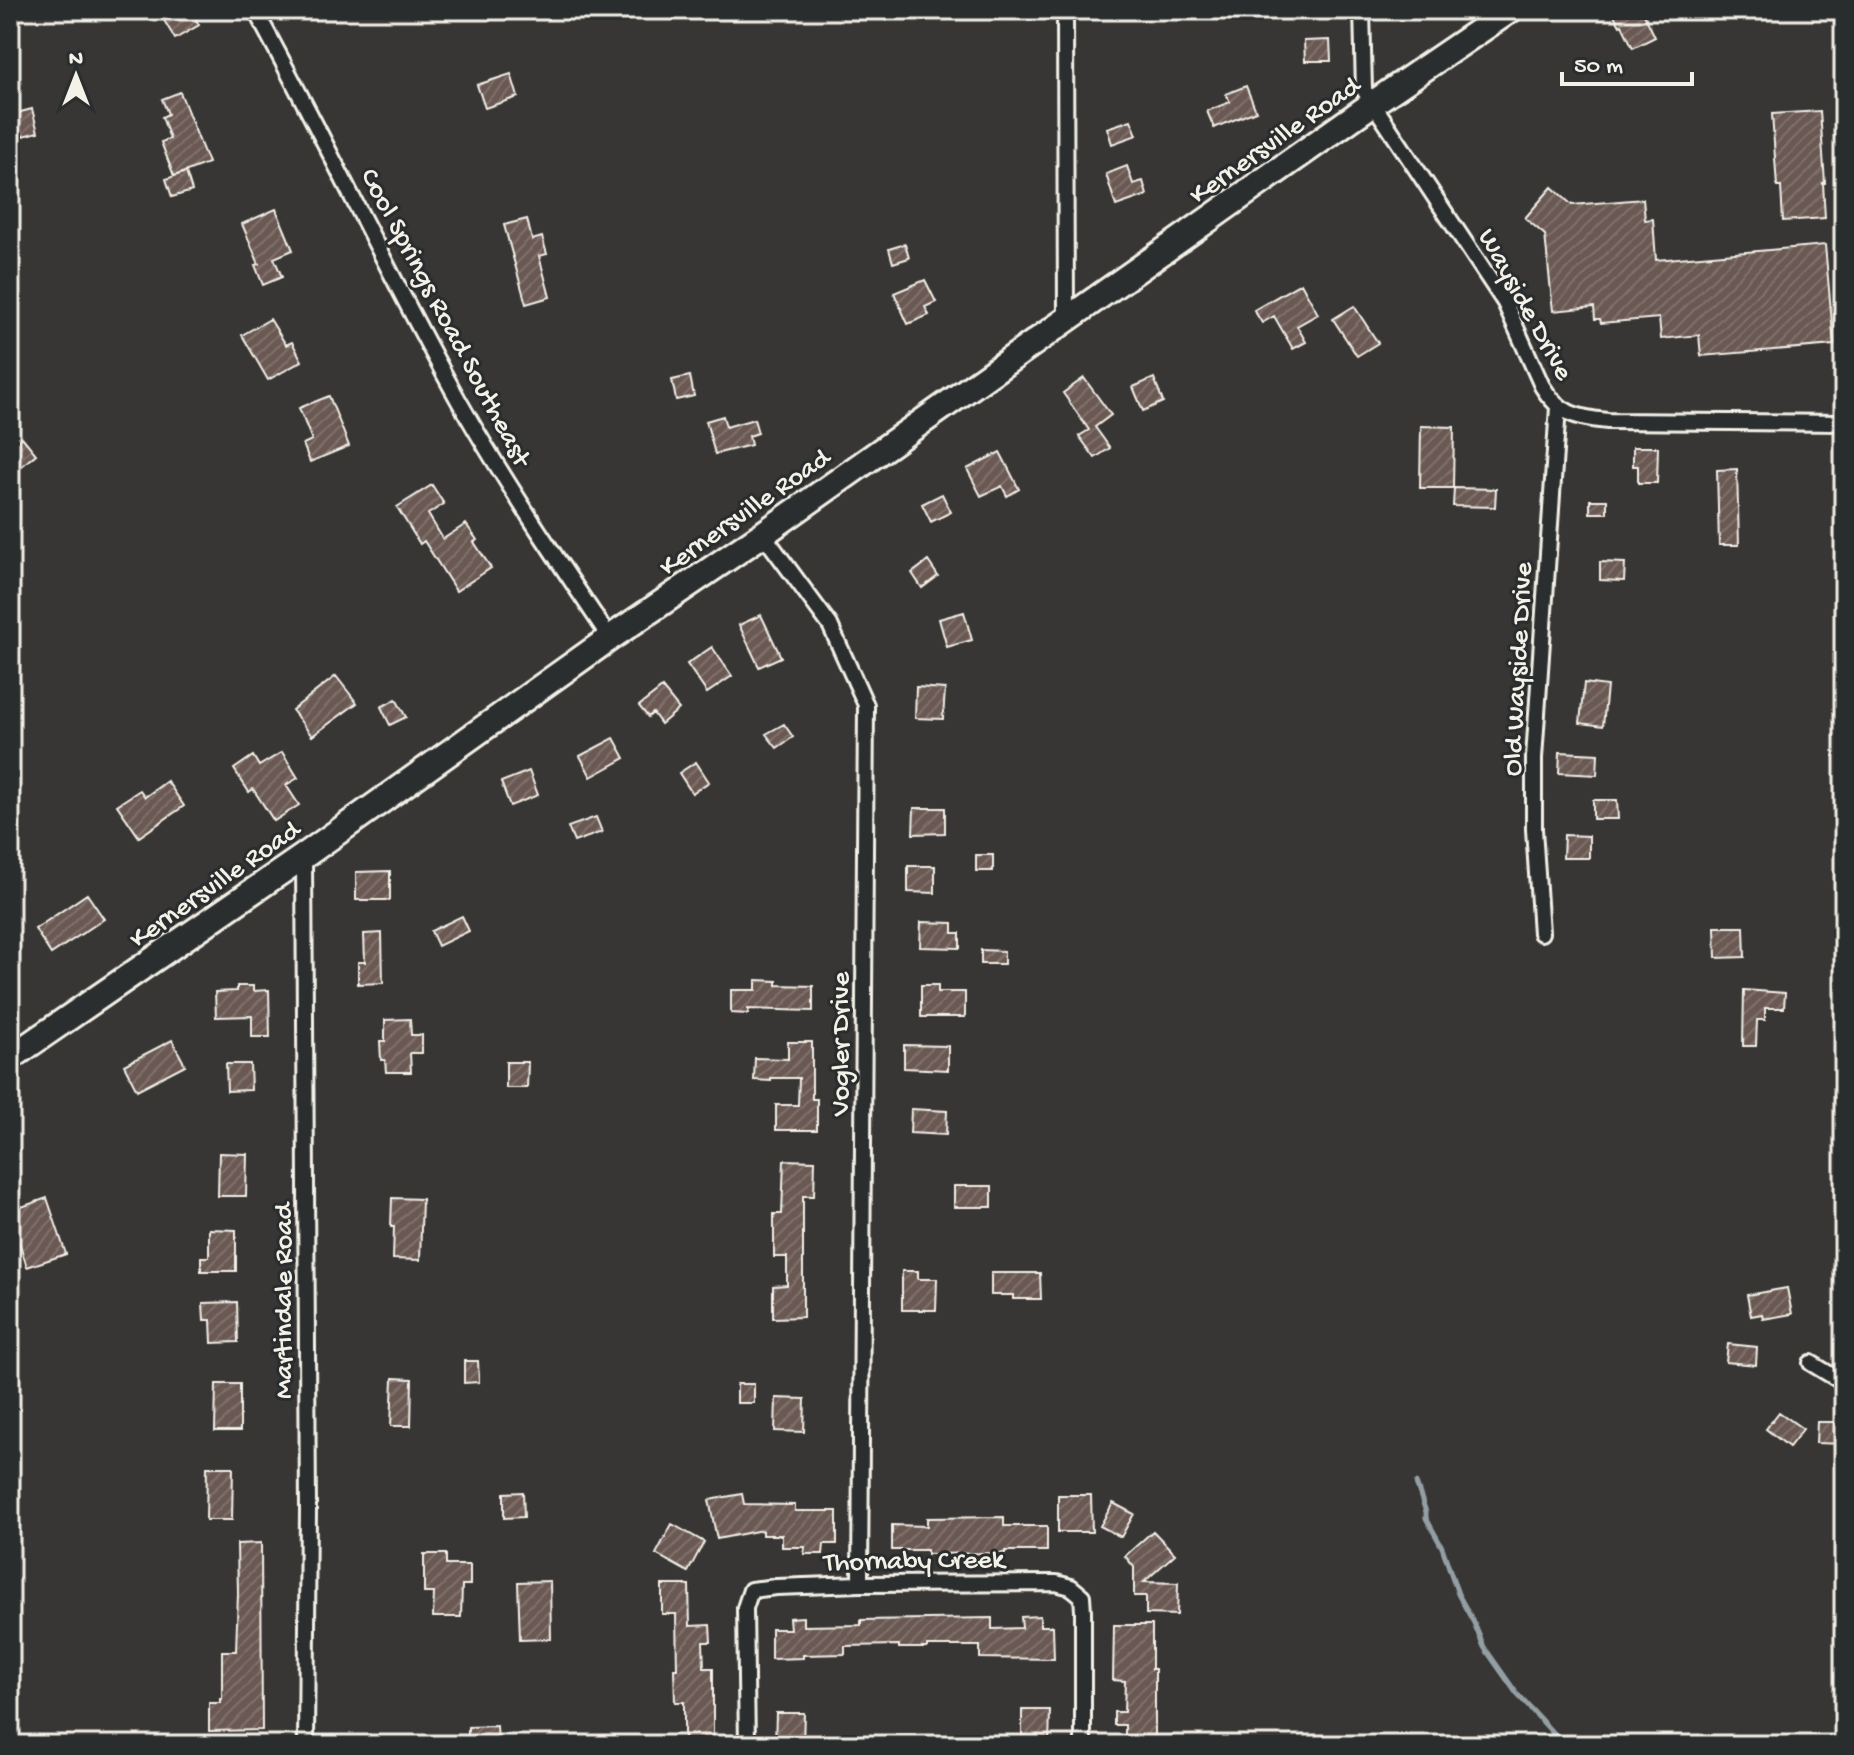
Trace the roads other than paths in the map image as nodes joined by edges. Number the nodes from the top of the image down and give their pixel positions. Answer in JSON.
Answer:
{"nodes":[{"id":1,"x":255,"y":10,"type":"edge"},
{"id":2,"x":1065,"y":10,"type":"edge"},
{"id":3,"x":1362,"y":10,"type":"edge"},
{"id":4,"x":1510,"y":10,"type":"edge"},
{"id":5,"x":1372,"y":104,"type":"junction"},
{"id":6,"x":1066,"y":321,"type":"junction"},
{"id":7,"x":1558,"y":407,"type":"junction"},
{"id":8,"x":1844,"y":423,"type":"edge"},
{"id":9,"x":763,"y":534,"type":"junction"},
{"id":10,"x":610,"y":638,"type":"junction"},
{"id":11,"x":304,"y":856,"type":"junction"},
{"id":12,"x":1541,"y":933,"type":"dead end"},
{"id":13,"x":10,"y":1058,"type":"edge"},
{"id":14,"x":1811,"y":1363,"type":"dead end"},
{"id":15,"x":1844,"y":1383,"type":"edge"},
{"id":16,"x":860,"y":1584,"type":"junction"},
{"id":17,"x":306,"y":1745,"type":"edge"},
{"id":18,"x":747,"y":1745,"type":"edge"},
{"id":19,"x":1083,"y":1745,"type":"edge"}],
"edges":[{"from":1,"to":10,"type":"street","name":"Cool Springs Road Southeast"},
{"from":2,"to":6,"type":"street"},
{"from":3,"to":5,"type":"street"},
{"from":4,"to":5,"type":"main road","name":"Kernersville Road"},
{"from":5,"to":6,"type":"main road","name":"Kernersville Road"},
{"from":5,"to":7,"type":"street","name":"Wayside Drive"},
{"from":6,"to":9,"type":"main road","name":"Kernersville Road"},
{"from":7,"to":8,"type":"street","name":"Wayside Drive"},
{"from":7,"to":12,"type":"street","name":"Old Wayside Drive"},
{"from":9,"to":10,"type":"main road","name":"Kernersville Road"},
{"from":9,"to":16,"type":"street","name":"Vogler Drive"},
{"from":10,"to":11,"type":"main road","name":"Kernersville Road"},
{"from":11,"to":13,"type":"main road","name":"Kernersville Road"},
{"from":11,"to":17,"type":"street","name":"Martindale Road"},
{"from":14,"to":15,"type":"street"},
{"from":16,"to":18,"type":"street","name":"Thornaby Creek"},
{"from":16,"to":19,"type":"street","name":"Thornaby Creek"}]}
